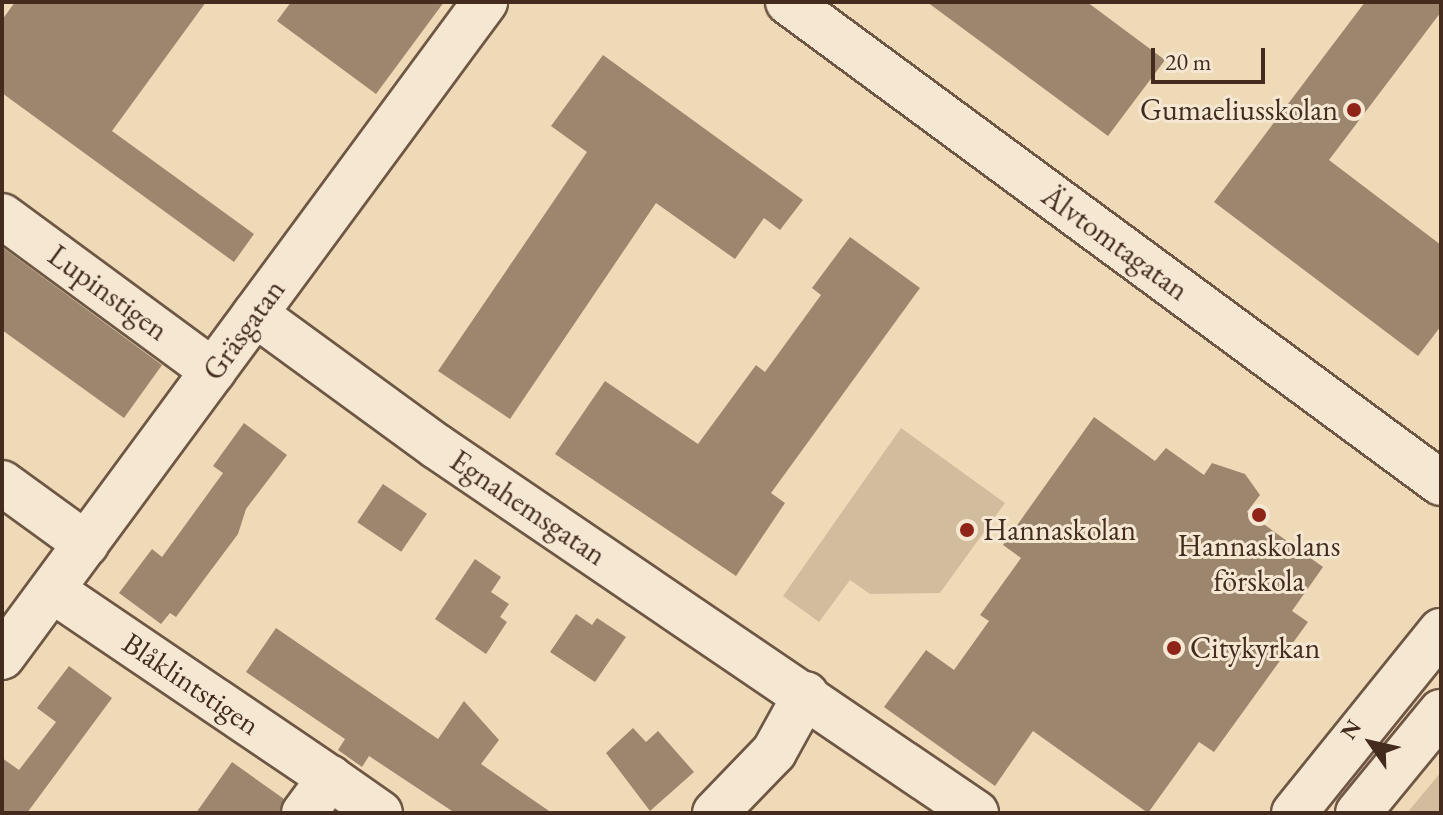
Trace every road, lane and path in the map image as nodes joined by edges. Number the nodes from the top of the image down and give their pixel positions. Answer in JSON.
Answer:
{"nodes":[{"id":1,"x":485,"y":2,"type":"edge"},
{"id":2,"x":788,"y":2,"type":"edge"},
{"id":3,"x":2,"y":216,"type":"edge"},
{"id":4,"x":255,"y":314,"type":"junction"},
{"id":5,"x":213,"y":371,"type":"junction"},
{"id":6,"x":2,"y":483,"type":"edge"},
{"id":7,"x":1441,"y":483,"type":"edge"},
{"id":8,"x":86,"y":544,"type":"junction"},
{"id":9,"x":52,"y":590,"type":"junction"},
{"id":10,"x":1441,"y":631,"type":"edge"},
{"id":11,"x":2,"y":657,"type":"edge"},
{"id":12,"x":806,"y":694,"type":"junction"},
{"id":13,"x":1441,"y":712,"type":"edge"},
{"id":14,"x":330,"y":778,"type":"junction"},
{"id":15,"x":304,"y":813,"type":"edge"},
{"id":16,"x":380,"y":813,"type":"edge"},
{"id":17,"x":715,"y":813,"type":"edge"},
{"id":18,"x":976,"y":813,"type":"edge"},
{"id":19,"x":1294,"y":813,"type":"edge"},
{"id":20,"x":1358,"y":813,"type":"edge"}],
"edges":[{"from":1,"to":4,"type":"street","name":"Gräsgatan"},
{"from":2,"to":7,"type":"street","name":"Älvtomtagatan"},
{"from":3,"to":5,"type":"street","name":"Lupinstigen"},
{"from":4,"to":5,"type":"street","name":"Gräsgatan"},
{"from":4,"to":12,"type":"street","name":"Egnahemsgatan"},
{"from":5,"to":8,"type":"street","name":"Gräsgatan"},
{"from":6,"to":8,"type":"street"},
{"from":8,"to":9,"type":"street","name":"Gräsgatan"},
{"from":9,"to":11,"type":"street","name":"Gräsgatan"},
{"from":9,"to":14,"type":"street","name":"Blåklintstigen"},
{"from":10,"to":19,"type":"street"},
{"from":12,"to":17,"type":"street"},
{"from":12,"to":18,"type":"street","name":"Egnahemsgatan"},
{"from":13,"to":20,"type":"street"},
{"from":14,"to":15,"type":"street"},
{"from":14,"to":16,"type":"street","name":"Blåklintstigen"}]}
